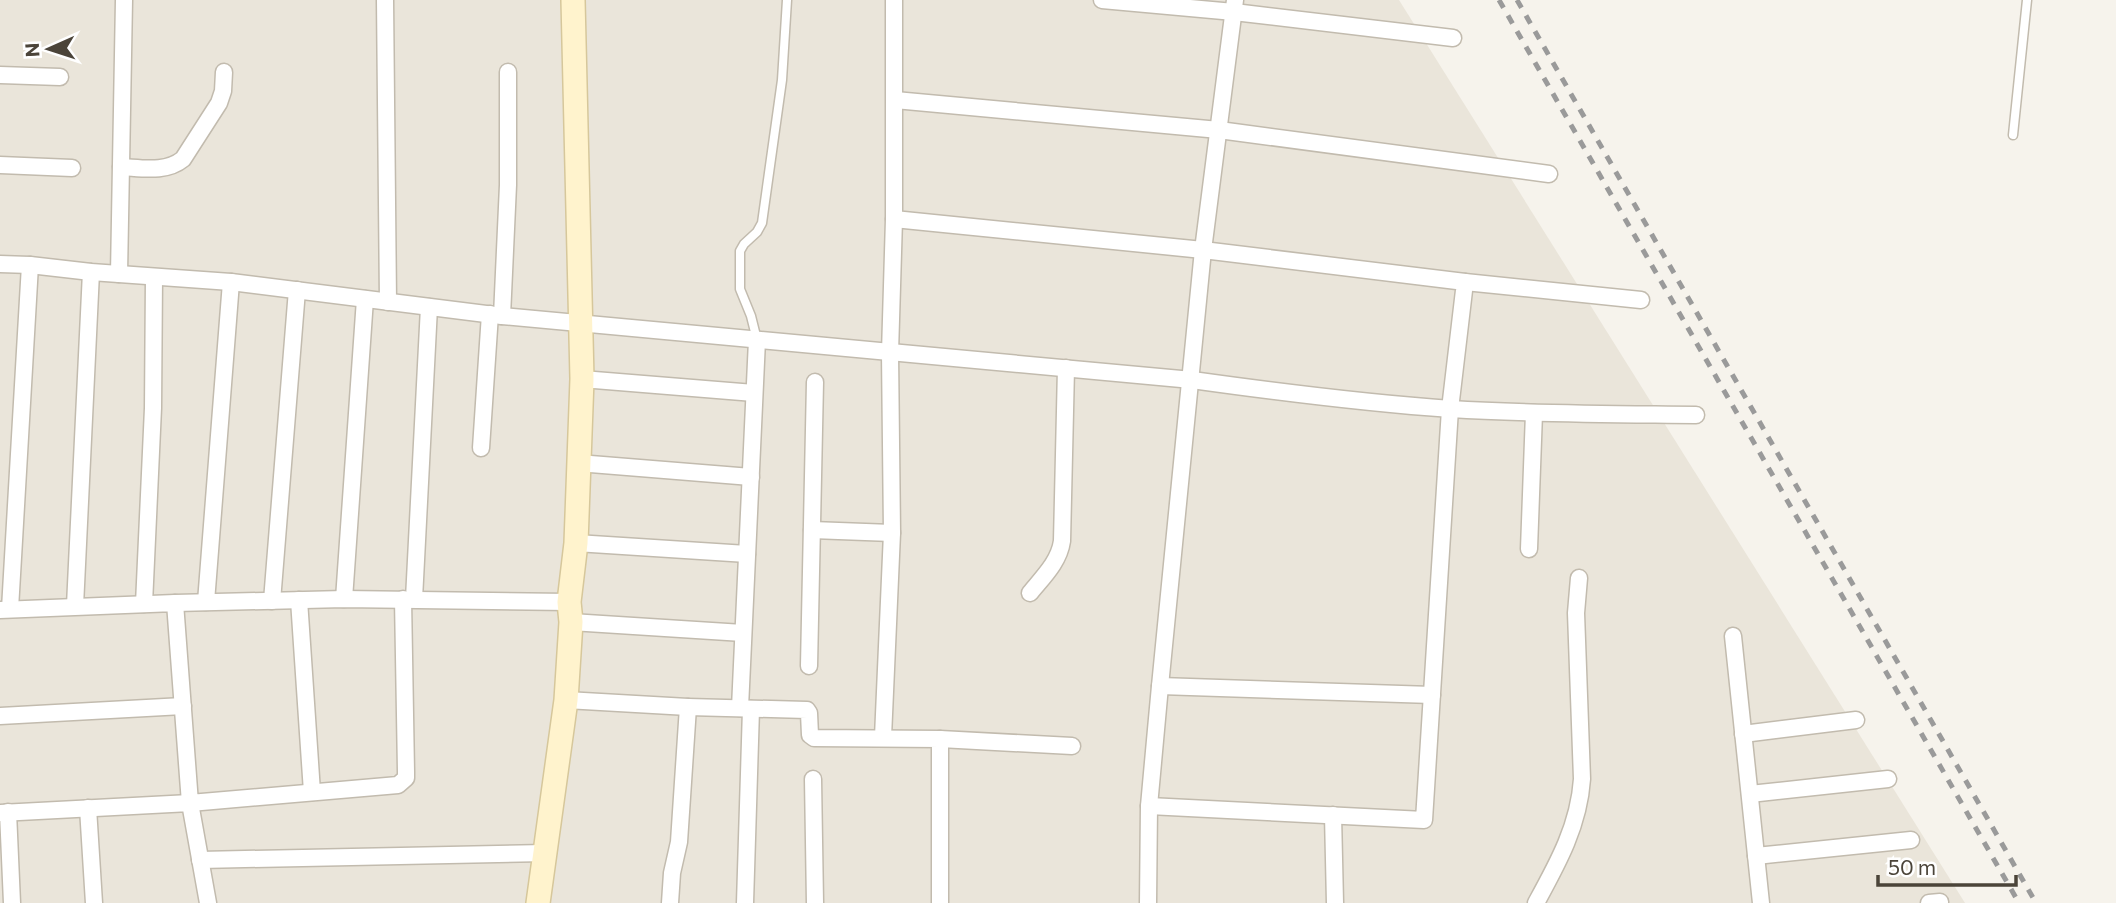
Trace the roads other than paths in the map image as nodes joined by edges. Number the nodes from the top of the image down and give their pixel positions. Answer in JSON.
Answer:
{"nodes":[{"id":1,"x":124,"y":0,"type":"edge"},
{"id":2,"x":385,"y":0,"type":"edge"},
{"id":3,"x":573,"y":0,"type":"edge"},
{"id":4,"x":787,"y":0,"type":"edge"},
{"id":5,"x":894,"y":0,"type":"edge"},
{"id":6,"x":1102,"y":0,"type":"edge"},
{"id":7,"x":2027,"y":0,"type":"edge"},
{"id":8,"x":1234,"y":6,"type":"edge"},
{"id":9,"x":1453,"y":38,"type":"dead end"},
{"id":10,"x":224,"y":72,"type":"dead end"},
{"id":11,"x":508,"y":72,"type":"dead end"},
{"id":12,"x":0,"y":75,"type":"edge"},
{"id":13,"x":60,"y":77,"type":"dead end"},
{"id":14,"x":895,"y":100,"type":"junction"},
{"id":15,"x":1220,"y":130,"type":"junction"},
{"id":16,"x":2013,"y":135,"type":"dead end"},
{"id":17,"x":0,"y":165,"type":"edge"},
{"id":18,"x":121,"y":167,"type":"junction"},
{"id":19,"x":72,"y":168,"type":"dead end"},
{"id":20,"x":1549,"y":174,"type":"dead end"},
{"id":21,"x":894,"y":219,"type":"junction"},
{"id":22,"x":1203,"y":250,"type":"junction"},
{"id":23,"x":0,"y":264,"type":"edge"},
{"id":24,"x":30,"y":265,"type":"junction"},
{"id":25,"x":91,"y":272,"type":"junction"},
{"id":26,"x":119,"y":274,"type":"junction"},
{"id":27,"x":154,"y":276,"type":"junction"},
{"id":28,"x":231,"y":282,"type":"junction"},
{"id":29,"x":1465,"y":282,"type":"junction"},
{"id":30,"x":297,"y":290,"type":"junction"},
{"id":31,"x":365,"y":299,"type":"junction"},
{"id":32,"x":1641,"y":300,"type":"dead end"},
{"id":33,"x":388,"y":302,"type":"junction"},
{"id":34,"x":429,"y":307,"type":"junction"},
{"id":35,"x":496,"y":315,"type":"junction"},
{"id":36,"x":582,"y":324,"type":"junction"},
{"id":37,"x":757,"y":341,"type":"junction"},
{"id":38,"x":890,"y":353,"type":"junction"},
{"id":39,"x":1066,"y":368,"type":"junction"},
{"id":40,"x":582,"y":379,"type":"junction"},
{"id":41,"x":1192,"y":380,"type":"junction"},
{"id":42,"x":815,"y":383,"type":"dead end"},
{"id":43,"x":754,"y":393,"type":"junction"},
{"id":44,"x":1450,"y":409,"type":"junction"},
{"id":45,"x":1534,"y":413,"type":"junction"},
{"id":46,"x":1696,"y":415,"type":"dead end"},
{"id":47,"x":481,"y":448,"type":"dead end"},
{"id":48,"x":578,"y":463,"type":"junction"},
{"id":49,"x":751,"y":477,"type":"junction"},
{"id":50,"x":812,"y":530,"type":"junction"},
{"id":51,"x":892,"y":533,"type":"junction"},
{"id":52,"x":576,"y":543,"type":"junction"},
{"id":53,"x":1529,"y":549,"type":"dead end"},
{"id":54,"x":747,"y":554,"type":"junction"},
{"id":55,"x":1579,"y":578,"type":"dead end"},
{"id":56,"x":1030,"y":593,"type":"dead end"},
{"id":57,"x":344,"y":599,"type":"junction"},
{"id":58,"x":408,"y":599,"type":"junction"},
{"id":59,"x":299,"y":600,"type":"junction"},
{"id":60,"x":272,"y":601,"type":"junction"},
{"id":61,"x":206,"y":602,"type":"junction"},
{"id":62,"x":175,"y":603,"type":"junction"},
{"id":63,"x":144,"y":604,"type":"junction"},
{"id":64,"x":75,"y":607,"type":"junction"},
{"id":65,"x":5,"y":610,"type":"edge"},
{"id":66,"x":570,"y":612,"type":"junction"},
{"id":67,"x":743,"y":633,"type":"junction"},
{"id":68,"x":1733,"y":636,"type":"dead end"},
{"id":69,"x":809,"y":666,"type":"dead end"},
{"id":70,"x":1160,"y":685,"type":"junction"},
{"id":71,"x":1432,"y":695,"type":"junction"},
{"id":72,"x":566,"y":700,"type":"junction"},
{"id":73,"x":183,"y":706,"type":"junction"},
{"id":74,"x":688,"y":707,"type":"junction"},
{"id":75,"x":746,"y":709,"type":"junction"},
{"id":76,"x":0,"y":716,"type":"edge"},
{"id":77,"x":1856,"y":720,"type":"dead end"},
{"id":78,"x":1743,"y":734,"type":"junction"},
{"id":79,"x":883,"y":737,"type":"junction"},
{"id":80,"x":940,"y":738,"type":"junction"},
{"id":81,"x":1072,"y":747,"type":"dead end"},
{"id":82,"x":813,"y":779,"type":"dead end"},
{"id":83,"x":1888,"y":779,"type":"dead end"},
{"id":84,"x":312,"y":792,"type":"junction"},
{"id":85,"x":1750,"y":794,"type":"junction"},
{"id":86,"x":190,"y":803,"type":"junction"},
{"id":87,"x":1149,"y":806,"type":"junction"},
{"id":88,"x":88,"y":808,"type":"junction"},
{"id":89,"x":4,"y":813,"type":"edge"},
{"id":90,"x":1333,"y":815,"type":"junction"},
{"id":91,"x":1911,"y":840,"type":"dead end"},
{"id":92,"x":545,"y":853,"type":"junction"},
{"id":93,"x":1756,"y":856,"type":"junction"},
{"id":94,"x":200,"y":860,"type":"junction"},
{"id":95,"x":12,"y":903,"type":"edge"},
{"id":96,"x":94,"y":903,"type":"edge"},
{"id":97,"x":208,"y":903,"type":"edge"},
{"id":98,"x":538,"y":903,"type":"edge"},
{"id":99,"x":670,"y":903,"type":"edge"},
{"id":100,"x":745,"y":903,"type":"edge"},
{"id":101,"x":815,"y":903,"type":"edge"},
{"id":102,"x":940,"y":903,"type":"edge"},
{"id":103,"x":1148,"y":903,"type":"edge"},
{"id":104,"x":1335,"y":903,"type":"edge"},
{"id":105,"x":1536,"y":903,"type":"edge"},
{"id":106,"x":1761,"y":903,"type":"edge"}],
"edges":[{"from":1,"to":18,"type":"street"},
{"from":2,"to":33,"type":"street"},
{"from":3,"to":36,"type":"street"},
{"from":4,"to":37,"type":"lane"},
{"from":5,"to":14,"type":"street"},
{"from":6,"to":8,"type":"street"},
{"from":7,"to":16,"type":"lane"},
{"from":8,"to":9,"type":"street"},
{"from":8,"to":15,"type":"street"},
{"from":10,"to":18,"type":"street"},
{"from":11,"to":35,"type":"street"},
{"from":12,"to":13,"type":"street"},
{"from":14,"to":15,"type":"street"},
{"from":14,"to":21,"type":"street"},
{"from":15,"to":20,"type":"street"},
{"from":15,"to":22,"type":"street"},
{"from":17,"to":19,"type":"street"},
{"from":18,"to":26,"type":"street"},
{"from":21,"to":22,"type":"street"},
{"from":21,"to":38,"type":"street"},
{"from":22,"to":29,"type":"street"},
{"from":22,"to":41,"type":"street"},
{"from":23,"to":24,"type":"street"},
{"from":24,"to":25,"type":"street"},
{"from":24,"to":65,"type":"street"},
{"from":25,"to":26,"type":"street"},
{"from":25,"to":64,"type":"street"},
{"from":26,"to":27,"type":"street"},
{"from":27,"to":28,"type":"street"},
{"from":27,"to":63,"type":"street"},
{"from":28,"to":30,"type":"street"},
{"from":28,"to":61,"type":"street"},
{"from":29,"to":32,"type":"street"},
{"from":29,"to":44,"type":"street"},
{"from":30,"to":31,"type":"street"},
{"from":30,"to":60,"type":"street"},
{"from":31,"to":33,"type":"street"},
{"from":31,"to":57,"type":"street"},
{"from":33,"to":34,"type":"street"},
{"from":34,"to":35,"type":"street"},
{"from":34,"to":58,"type":"street"},
{"from":35,"to":36,"type":"street"},
{"from":35,"to":47,"type":"street"},
{"from":36,"to":37,"type":"street"},
{"from":36,"to":40,"type":"street"},
{"from":37,"to":38,"type":"street"},
{"from":37,"to":43,"type":"street"},
{"from":38,"to":39,"type":"street"},
{"from":38,"to":51,"type":"street"},
{"from":39,"to":41,"type":"street"},
{"from":39,"to":56,"type":"street"},
{"from":40,"to":43,"type":"street"},
{"from":40,"to":48,"type":"street"},
{"from":41,"to":44,"type":"street"},
{"from":41,"to":70,"type":"street"},
{"from":42,"to":50,"type":"street"},
{"from":43,"to":49,"type":"street"},
{"from":44,"to":45,"type":"street"},
{"from":44,"to":71,"type":"street"},
{"from":45,"to":46,"type":"street"},
{"from":45,"to":53,"type":"street"},
{"from":48,"to":49,"type":"street"},
{"from":48,"to":52,"type":"street"},
{"from":49,"to":54,"type":"street"},
{"from":50,"to":51,"type":"street"},
{"from":50,"to":69,"type":"street"},
{"from":51,"to":79,"type":"street"},
{"from":52,"to":54,"type":"street"},
{"from":52,"to":66,"type":"street"},
{"from":54,"to":67,"type":"street"},
{"from":55,"to":105,"type":"street"},
{"from":57,"to":58,"type":"street"},
{"from":57,"to":59,"type":"street"},
{"from":58,"to":66,"type":"street"},
{"from":58,"to":84,"type":"street"},
{"from":59,"to":60,"type":"street"},
{"from":59,"to":84,"type":"street"},
{"from":60,"to":61,"type":"street"},
{"from":61,"to":62,"type":"street"},
{"from":62,"to":63,"type":"street"},
{"from":62,"to":73,"type":"street"},
{"from":63,"to":64,"type":"street"},
{"from":64,"to":65,"type":"street"},
{"from":66,"to":67,"type":"street"},
{"from":66,"to":72,"type":"street"},
{"from":67,"to":75,"type":"street"},
{"from":68,"to":78,"type":"street"},
{"from":70,"to":71,"type":"street"},
{"from":70,"to":87,"type":"street"},
{"from":71,"to":90,"type":"street"},
{"from":72,"to":74,"type":"street"},
{"from":72,"to":92,"type":"street"},
{"from":73,"to":76,"type":"street"},
{"from":73,"to":86,"type":"street"},
{"from":74,"to":75,"type":"street"},
{"from":74,"to":99,"type":"street"},
{"from":75,"to":79,"type":"street"},
{"from":75,"to":100,"type":"street"},
{"from":77,"to":78,"type":"street"},
{"from":78,"to":85,"type":"street"},
{"from":79,"to":80,"type":"street"},
{"from":80,"to":81,"type":"street"},
{"from":80,"to":102,"type":"street"},
{"from":82,"to":101,"type":"street"},
{"from":83,"to":85,"type":"street"},
{"from":84,"to":86,"type":"street"},
{"from":85,"to":93,"type":"street"},
{"from":86,"to":88,"type":"street"},
{"from":86,"to":94,"type":"street"},
{"from":87,"to":90,"type":"street"},
{"from":87,"to":103,"type":"street"},
{"from":88,"to":89,"type":"street"},
{"from":88,"to":96,"type":"street"},
{"from":89,"to":95,"type":"street"},
{"from":90,"to":104,"type":"street"},
{"from":91,"to":93,"type":"street"},
{"from":92,"to":94,"type":"street"},
{"from":92,"to":98,"type":"street"},
{"from":93,"to":106,"type":"street"},
{"from":94,"to":97,"type":"street"}]}
